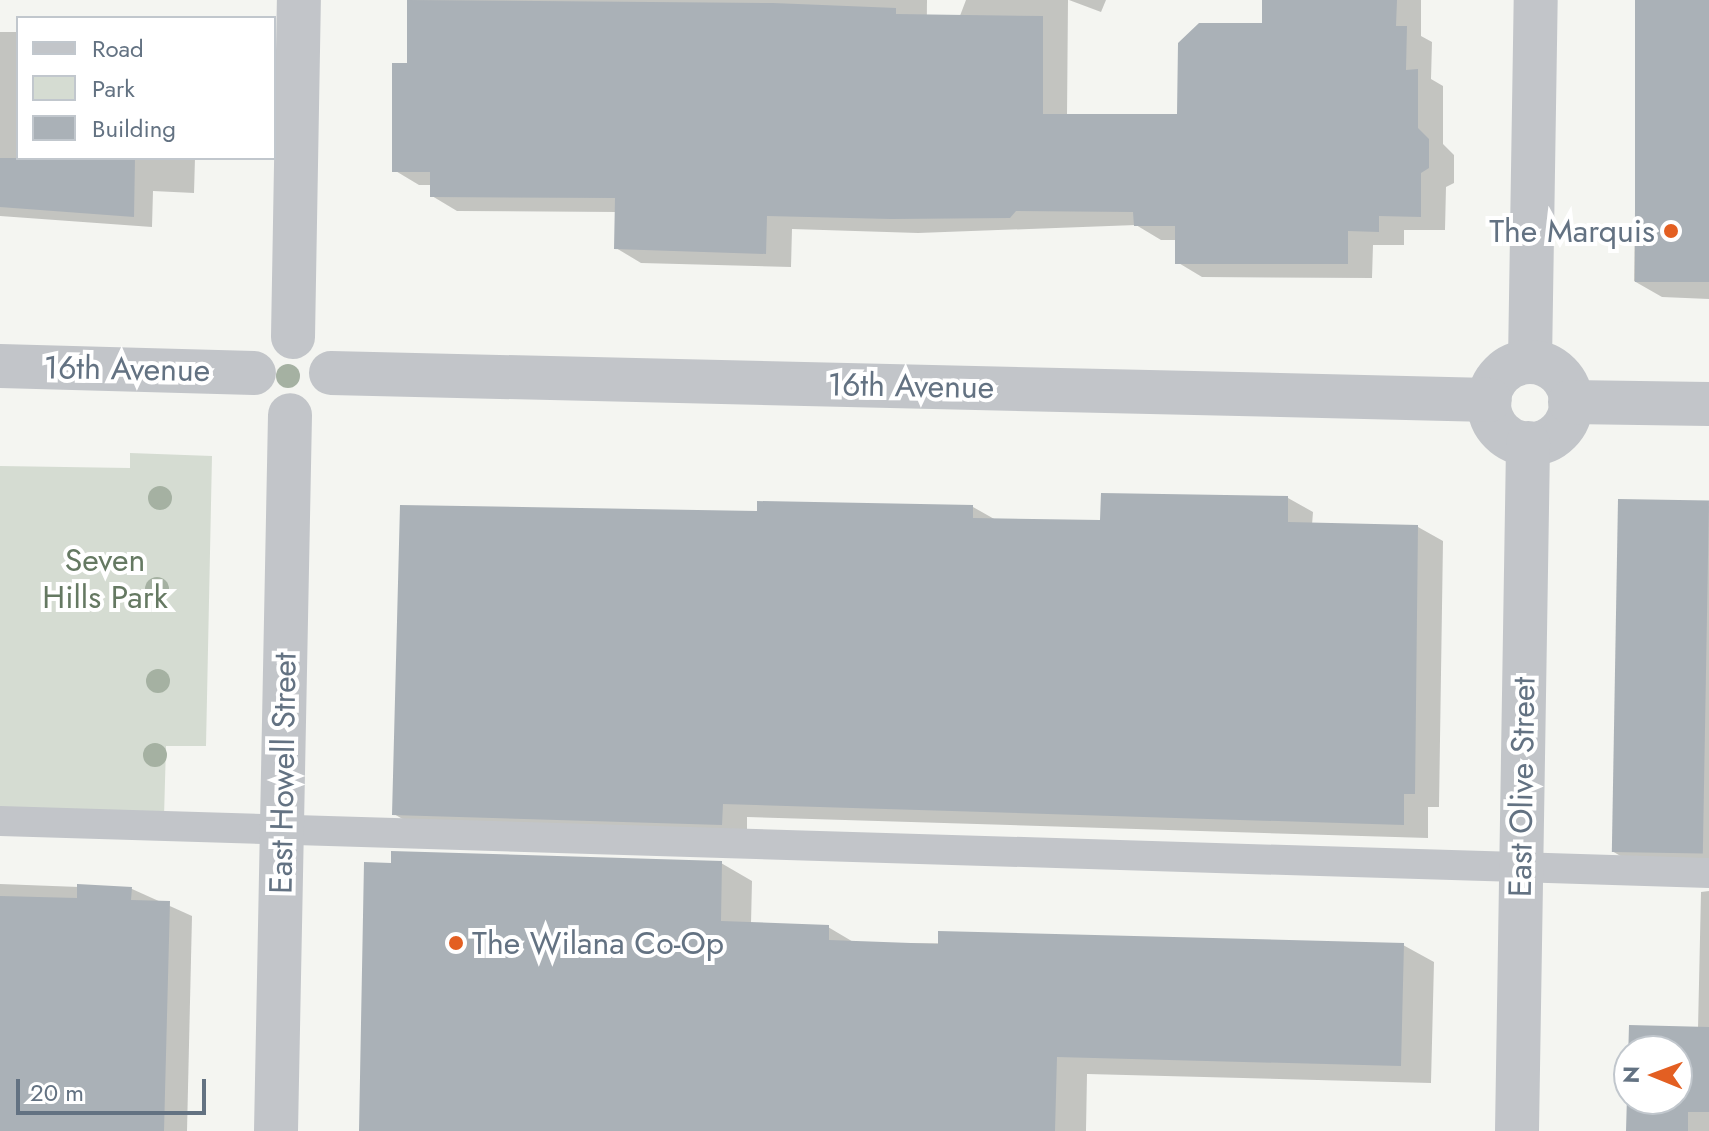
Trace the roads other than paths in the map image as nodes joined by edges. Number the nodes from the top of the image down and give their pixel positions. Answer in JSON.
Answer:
{"nodes":[{"id":1,"x":299,"y":0,"type":"edge"},
{"id":2,"x":1536,"y":0,"type":"edge"},
{"id":3,"x":293,"y":337,"type":"junction"},
{"id":4,"x":1530,"y":362,"type":"junction"},
{"id":5,"x":0,"y":366,"type":"edge"},
{"id":6,"x":254,"y":373,"type":"junction"},
{"id":7,"x":331,"y":373,"type":"junction"},
{"id":8,"x":1490,"y":400,"type":"junction"},
{"id":9,"x":1570,"y":402,"type":"junction"},
{"id":10,"x":1709,"y":404,"type":"edge"},
{"id":11,"x":290,"y":415,"type":"junction"},
{"id":12,"x":1528,"y":443,"type":"junction"},
{"id":13,"x":0,"y":821,"type":"edge"},
{"id":14,"x":281,"y":830,"type":"junction"},
{"id":15,"x":1520,"y":866,"type":"junction"},
{"id":16,"x":1709,"y":873,"type":"edge"},
{"id":17,"x":276,"y":1131,"type":"edge"},
{"id":18,"x":1517,"y":1131,"type":"edge"}],
"edges":[{"from":1,"to":3,"type":"street"},
{"from":2,"to":4,"type":"street"},
{"from":3,"to":6,"type":"street"},
{"from":3,"to":7,"type":"street"},
{"from":4,"to":8,"type":"street"},
{"from":4,"to":9,"type":"street"},
{"from":5,"to":6,"type":"street","name":"16th Avenue"},
{"from":6,"to":11,"type":"street"},
{"from":7,"to":8,"type":"street","name":"16th Avenue"},
{"from":7,"to":11,"type":"street"},
{"from":8,"to":12,"type":"street"},
{"from":9,"to":10,"type":"street"},
{"from":9,"to":12,"type":"street"},
{"from":11,"to":14,"type":"street","name":"East Howell Street"},
{"from":12,"to":15,"type":"street","name":"East Olive Street"},
{"from":13,"to":14,"type":"lane"},
{"from":14,"to":15,"type":"lane"},
{"from":14,"to":17,"type":"street","name":"East Howell Street"},
{"from":15,"to":16,"type":"lane"},
{"from":15,"to":18,"type":"street","name":"East Olive Street"}]}
